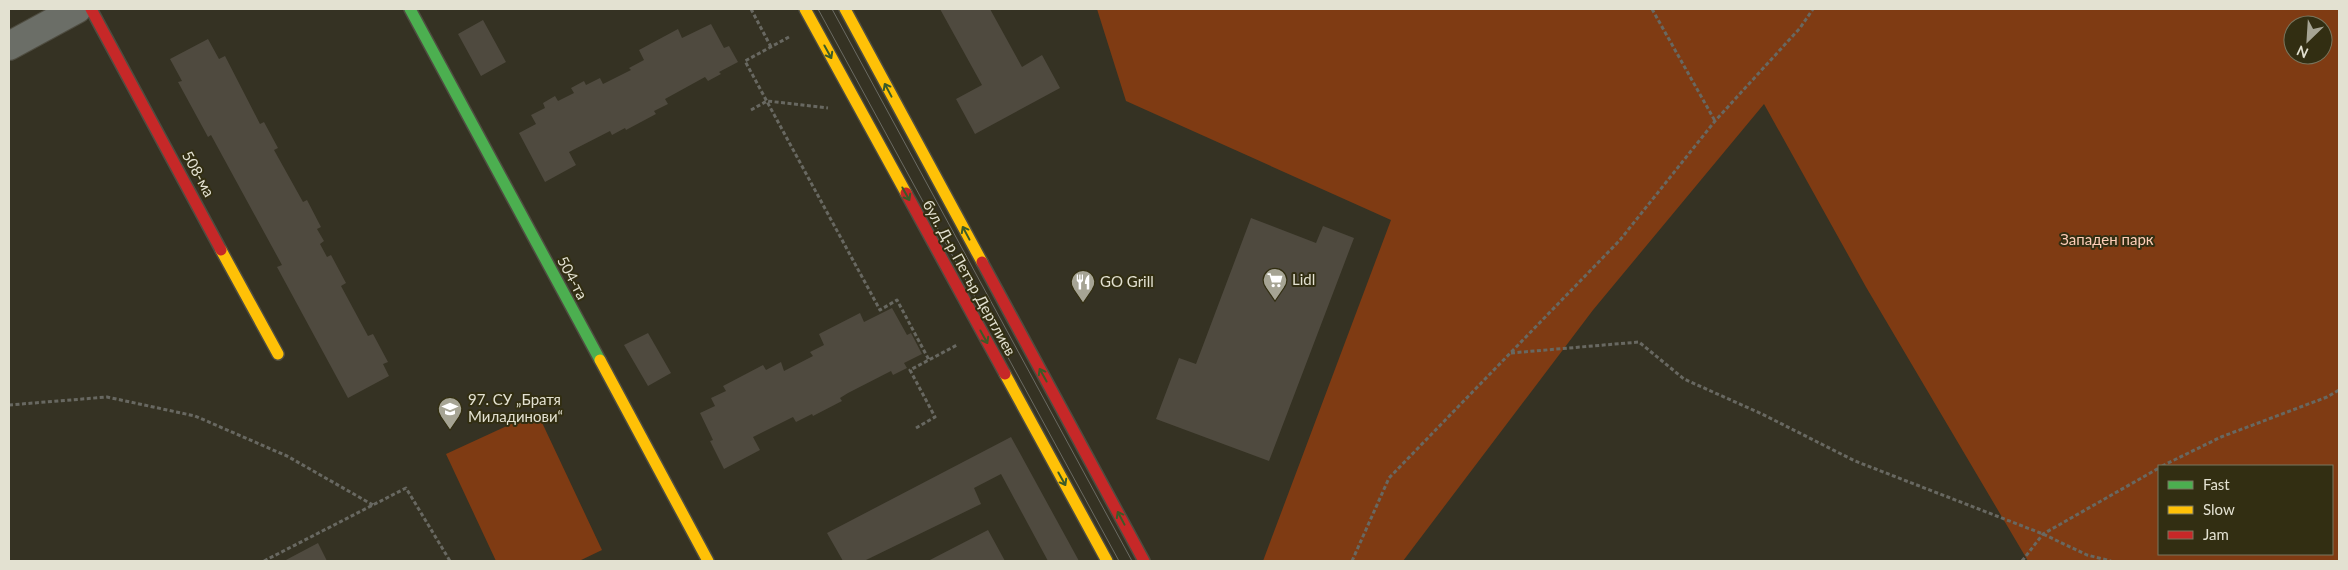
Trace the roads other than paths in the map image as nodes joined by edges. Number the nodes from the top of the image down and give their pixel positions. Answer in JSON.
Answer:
{"nodes":[{"id":1,"x":77,"y":9,"type":"edge"},
{"id":2,"x":91,"y":9,"type":"edge"},
{"id":3,"x":410,"y":9,"type":"edge"},
{"id":4,"x":805,"y":9,"type":"edge"},
{"id":5,"x":845,"y":9,"type":"edge"},
{"id":6,"x":9,"y":46,"type":"edge"},
{"id":7,"x":278,"y":354,"type":"dead end"},
{"id":8,"x":708,"y":561,"type":"edge"},
{"id":9,"x":1107,"y":561,"type":"edge"},
{"id":10,"x":1144,"y":561,"type":"edge"}],
"edges":[{"from":1,"to":6,"type":"street"},
{"from":2,"to":7,"type":"main road","name":"508-ма"},
{"from":3,"to":8,"type":"main road","name":"504-та"},
{"from":4,"to":9,"type":"main road","name":"бул. Д-р Петър Дертлиев","one_way":true},
{"from":10,"to":5,"type":"main road","name":"бул. Д-р Петър Дертлиев","one_way":true}]}
